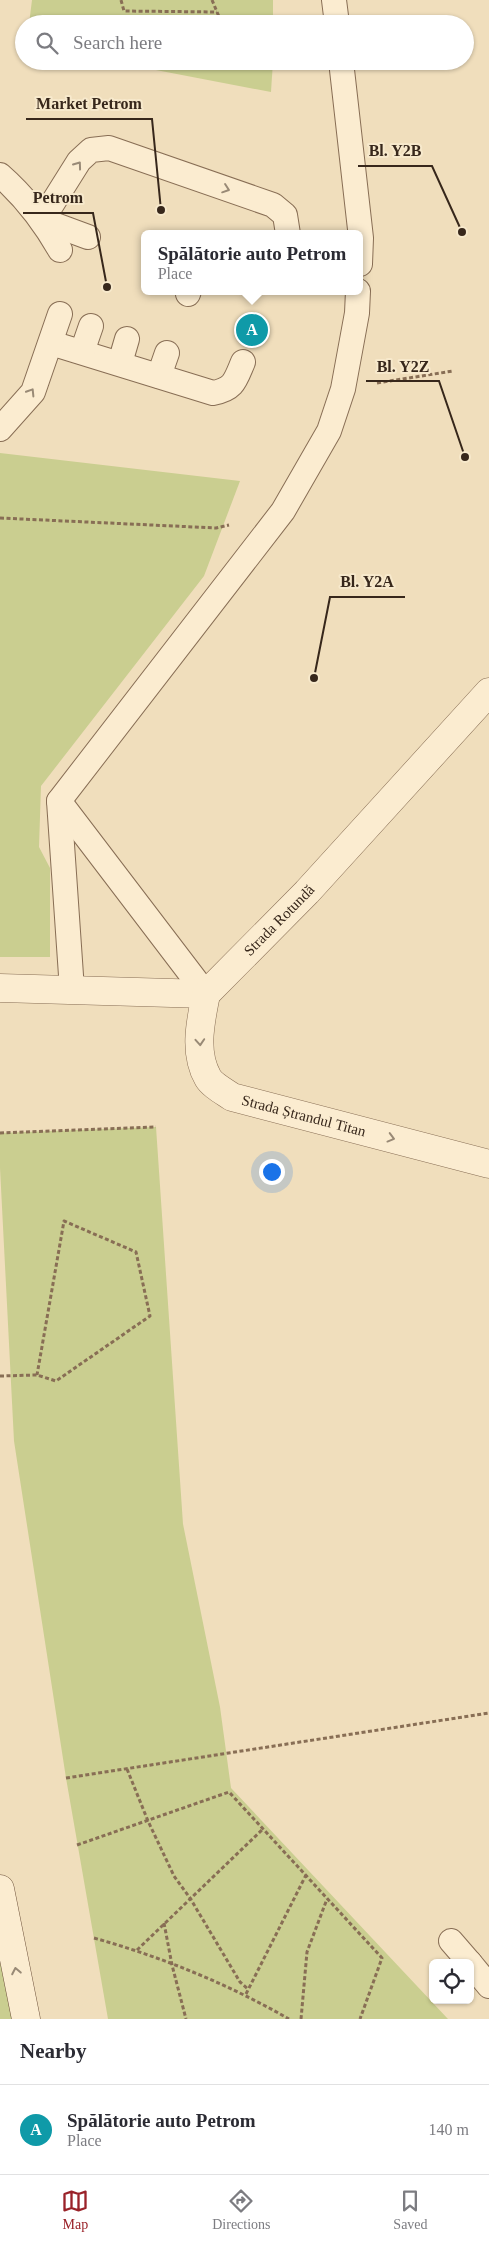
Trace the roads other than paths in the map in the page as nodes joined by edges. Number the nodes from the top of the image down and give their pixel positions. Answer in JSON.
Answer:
{"nodes":[{"id":1,"x":334,"y":0,"type":"edge"},
{"id":2,"x":336,"y":15,"type":"edge"},
{"id":3,"x":342,"y":70,"type":"edge"},
{"id":4,"x":0,"y":175,"type":"edge"},
{"id":5,"x":42,"y":220,"type":"junction"},
{"id":6,"x":288,"y":230,"type":"edge"},
{"id":7,"x":360,"y":230,"type":"edge"},
{"id":8,"x":88,"y":237,"type":"dead end"},
{"id":9,"x":60,"y":250,"type":"dead end"},
{"id":10,"x":358,"y":295,"type":"edge"},
{"id":11,"x":60,"y":314,"type":"dead end"},
{"id":12,"x":91,"y":326,"type":"dead end"},
{"id":13,"x":127,"y":339,"type":"dead end"},
{"id":14,"x":51,"y":343,"type":"junction"},
{"id":15,"x":82,"y":352,"type":"junction"},
{"id":16,"x":167,"y":353,"type":"dead end"},
{"id":17,"x":243,"y":362,"type":"dead end"},
{"id":18,"x":120,"y":363,"type":"junction"},
{"id":19,"x":159,"y":376,"type":"junction"},
{"id":20,"x":0,"y":429,"type":"edge"},
{"id":21,"x":489,"y":692,"type":"edge"},
{"id":22,"x":59,"y":801,"type":"junction"},
{"id":23,"x":0,"y":988,"type":"edge"},
{"id":24,"x":72,"y":990,"type":"junction"},
{"id":25,"x":206,"y":994,"type":"junction"},
{"id":26,"x":489,"y":1164,"type":"edge"},
{"id":27,"x":0,"y":1889,"type":"edge"},
{"id":28,"x":451,"y":1941,"type":"dead end"},
{"id":29,"x":467,"y":1959,"type":"edge"},
{"id":30,"x":474,"y":1968,"type":"edge"},
{"id":31,"x":489,"y":1986,"type":"edge"},
{"id":32,"x":26,"y":2019,"type":"edge"}],
"edges":[{"from":1,"to":2,"type":"lane"},
{"from":3,"to":7,"type":"lane"},
{"from":4,"to":5,"type":"lane"},
{"from":5,"to":6,"type":"lane","one_way":true},
{"from":5,"to":8,"type":"lane"},
{"from":5,"to":9,"type":"lane"},
{"from":10,"to":22,"type":"lane"},
{"from":11,"to":14,"type":"lane"},
{"from":12,"to":15,"type":"lane"},
{"from":13,"to":18,"type":"lane"},
{"from":14,"to":15,"type":"lane"},
{"from":20,"to":14,"type":"lane","one_way":true},
{"from":15,"to":18,"type":"lane"},
{"from":16,"to":19,"type":"lane"},
{"from":17,"to":19,"type":"lane"},
{"from":18,"to":19,"type":"lane"},
{"from":21,"to":25,"type":"street","name":"Strada Rotundă"},
{"from":22,"to":24,"type":"lane"},
{"from":22,"to":25,"type":"lane"},
{"from":23,"to":24,"type":"street"},
{"from":24,"to":25,"type":"street"},
{"from":25,"to":26,"type":"street","name":"Strada Ștrandul Titan","one_way":true},
{"from":32,"to":27,"type":"street","one_way":true},
{"from":28,"to":29,"type":"lane"},
{"from":30,"to":31,"type":"lane"}]}
